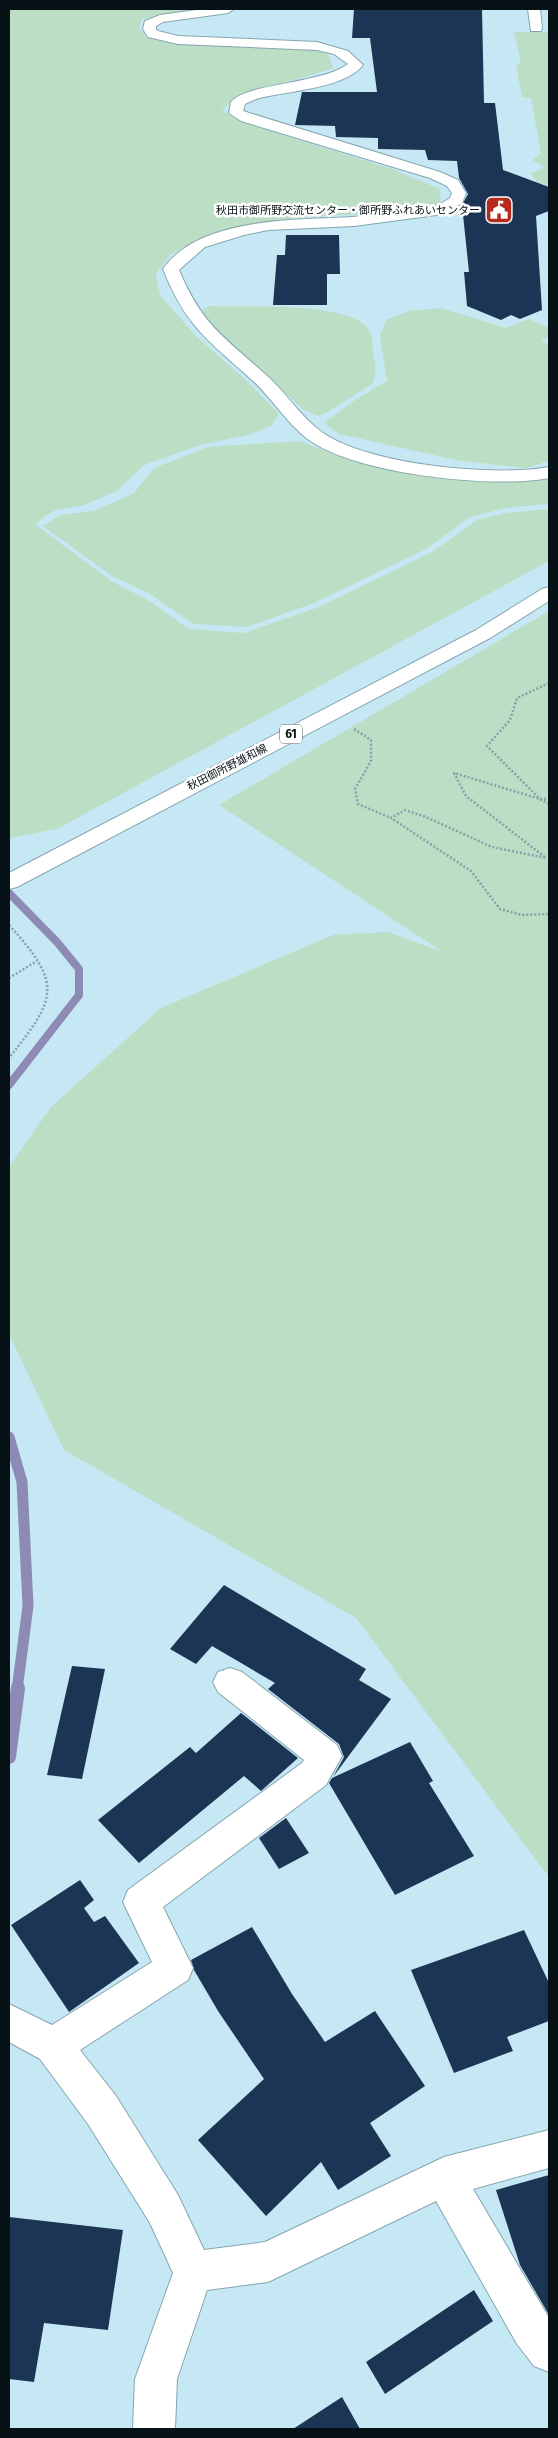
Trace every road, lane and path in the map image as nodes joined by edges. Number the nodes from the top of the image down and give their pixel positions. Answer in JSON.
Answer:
{"nodes":[{"id":1,"x":228,"y":9,"type":"edge"},
{"id":2,"x":534,"y":9,"type":"edge"},
{"id":3,"x":536,"y":28,"type":"dead end"},
{"id":4,"x":549,"y":473,"type":"edge"},
{"id":5,"x":549,"y":593,"type":"edge"},
{"id":6,"x":549,"y":683,"type":"edge"},
{"id":7,"x":329,"y":714,"type":"junction"},
{"id":8,"x":540,"y":799,"type":"junction"},
{"id":9,"x":549,"y":799,"type":"edge"},
{"id":10,"x":549,"y":804,"type":"edge"},
{"id":11,"x":391,"y":818,"type":"junction"},
{"id":12,"x":9,"y":882,"type":"edge"},
{"id":13,"x":549,"y":914,"type":"edge"},
{"id":14,"x":9,"y":925,"type":"edge"},
{"id":15,"x":37,"y":961,"type":"junction"},
{"id":16,"x":9,"y":978,"type":"edge"},
{"id":17,"x":9,"y":1058,"type":"edge"},
{"id":18,"x":230,"y":1682,"type":"dead end"},
{"id":19,"x":9,"y":2022,"type":"edge"},
{"id":20,"x":53,"y":2046,"type":"junction"},
{"id":21,"x":549,"y":2149,"type":"edge"},
{"id":22,"x":444,"y":2177,"type":"junction"},
{"id":23,"x":193,"y":2272,"type":"junction"},
{"id":24,"x":549,"y":2350,"type":"edge"},
{"id":25,"x":154,"y":2429,"type":"edge"}],
"edges":[{"from":1,"to":4,"type":"street"},
{"from":2,"to":3,"type":"street"},
{"from":5,"to":7,"type":"street","name":"秋田御所野雄和線","number":"61"},
{"from":6,"to":8,"type":"path"},
{"from":7,"to":11,"type":"path"},
{"from":7,"to":12,"type":"street","name":"秋田御所野雄和線","number":"61"},
{"from":8,"to":9,"type":"path"},
{"from":8,"to":10,"type":"path"},
{"from":8,"to":11,"type":"path"},
{"from":11,"to":13,"type":"path"},
{"from":14,"to":15,"type":"path"},
{"from":15,"to":16,"type":"path"},
{"from":15,"to":17,"type":"path"},
{"from":18,"to":20,"type":"street"},
{"from":19,"to":20,"type":"street"},
{"from":20,"to":23,"type":"street"},
{"from":21,"to":22,"type":"street"},
{"from":22,"to":23,"type":"street"},
{"from":22,"to":24,"type":"street"},
{"from":23,"to":25,"type":"street"}]}
